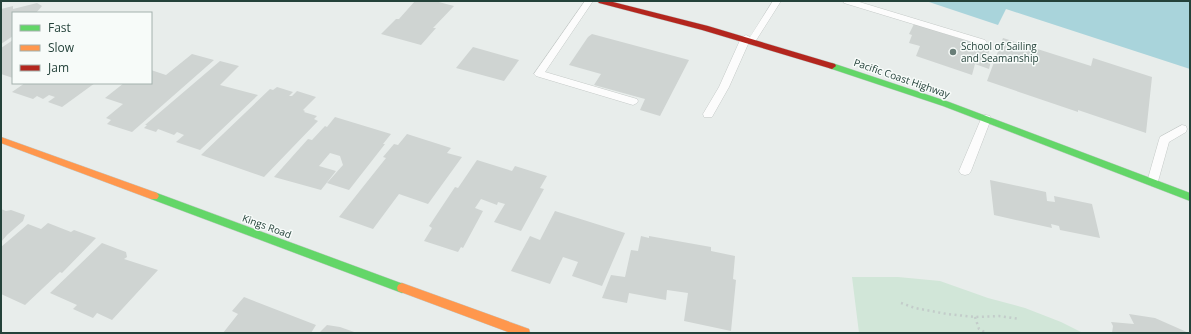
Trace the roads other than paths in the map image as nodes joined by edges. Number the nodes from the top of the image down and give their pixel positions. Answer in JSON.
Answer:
{"nodes":[{"id":1,"x":588,"y":1,"type":"edge"},
{"id":2,"x":600,"y":1,"type":"edge"},
{"id":3,"x":777,"y":1,"type":"edge"},
{"id":4,"x":847,"y":1,"type":"edge"},
{"id":5,"x":749,"y":39,"type":"junction"},
{"id":6,"x":982,"y":42,"type":"dead end"},
{"id":7,"x":633,"y":101,"type":"dead end"},
{"id":8,"x":708,"y":114,"type":"dead end"},
{"id":9,"x":986,"y":119,"type":"junction"},
{"id":10,"x":1182,"y":129,"type":"dead end"},
{"id":11,"x":1,"y":140,"type":"edge"},
{"id":12,"x":965,"y":171,"type":"dead end"},
{"id":13,"x":1153,"y":182,"type":"junction"},
{"id":14,"x":1190,"y":198,"type":"edge"},
{"id":15,"x":525,"y":333,"type":"edge"}],
"edges":[{"from":1,"to":7,"type":"lane"},
{"from":2,"to":5,"type":"main road","name":"Pacific Coast Highway"},
{"from":3,"to":5,"type":"lane"},
{"from":4,"to":6,"type":"lane"},
{"from":5,"to":8,"type":"lane"},
{"from":5,"to":9,"type":"main road","name":"Pacific Coast Highway"},
{"from":9,"to":12,"type":"lane"},
{"from":9,"to":13,"type":"main road","name":"Pacific Coast Highway"},
{"from":10,"to":13,"type":"lane"},
{"from":11,"to":15,"type":"main road","name":"Kings Road"},
{"from":13,"to":14,"type":"main road","name":"Pacific Coast Highway"}]}
